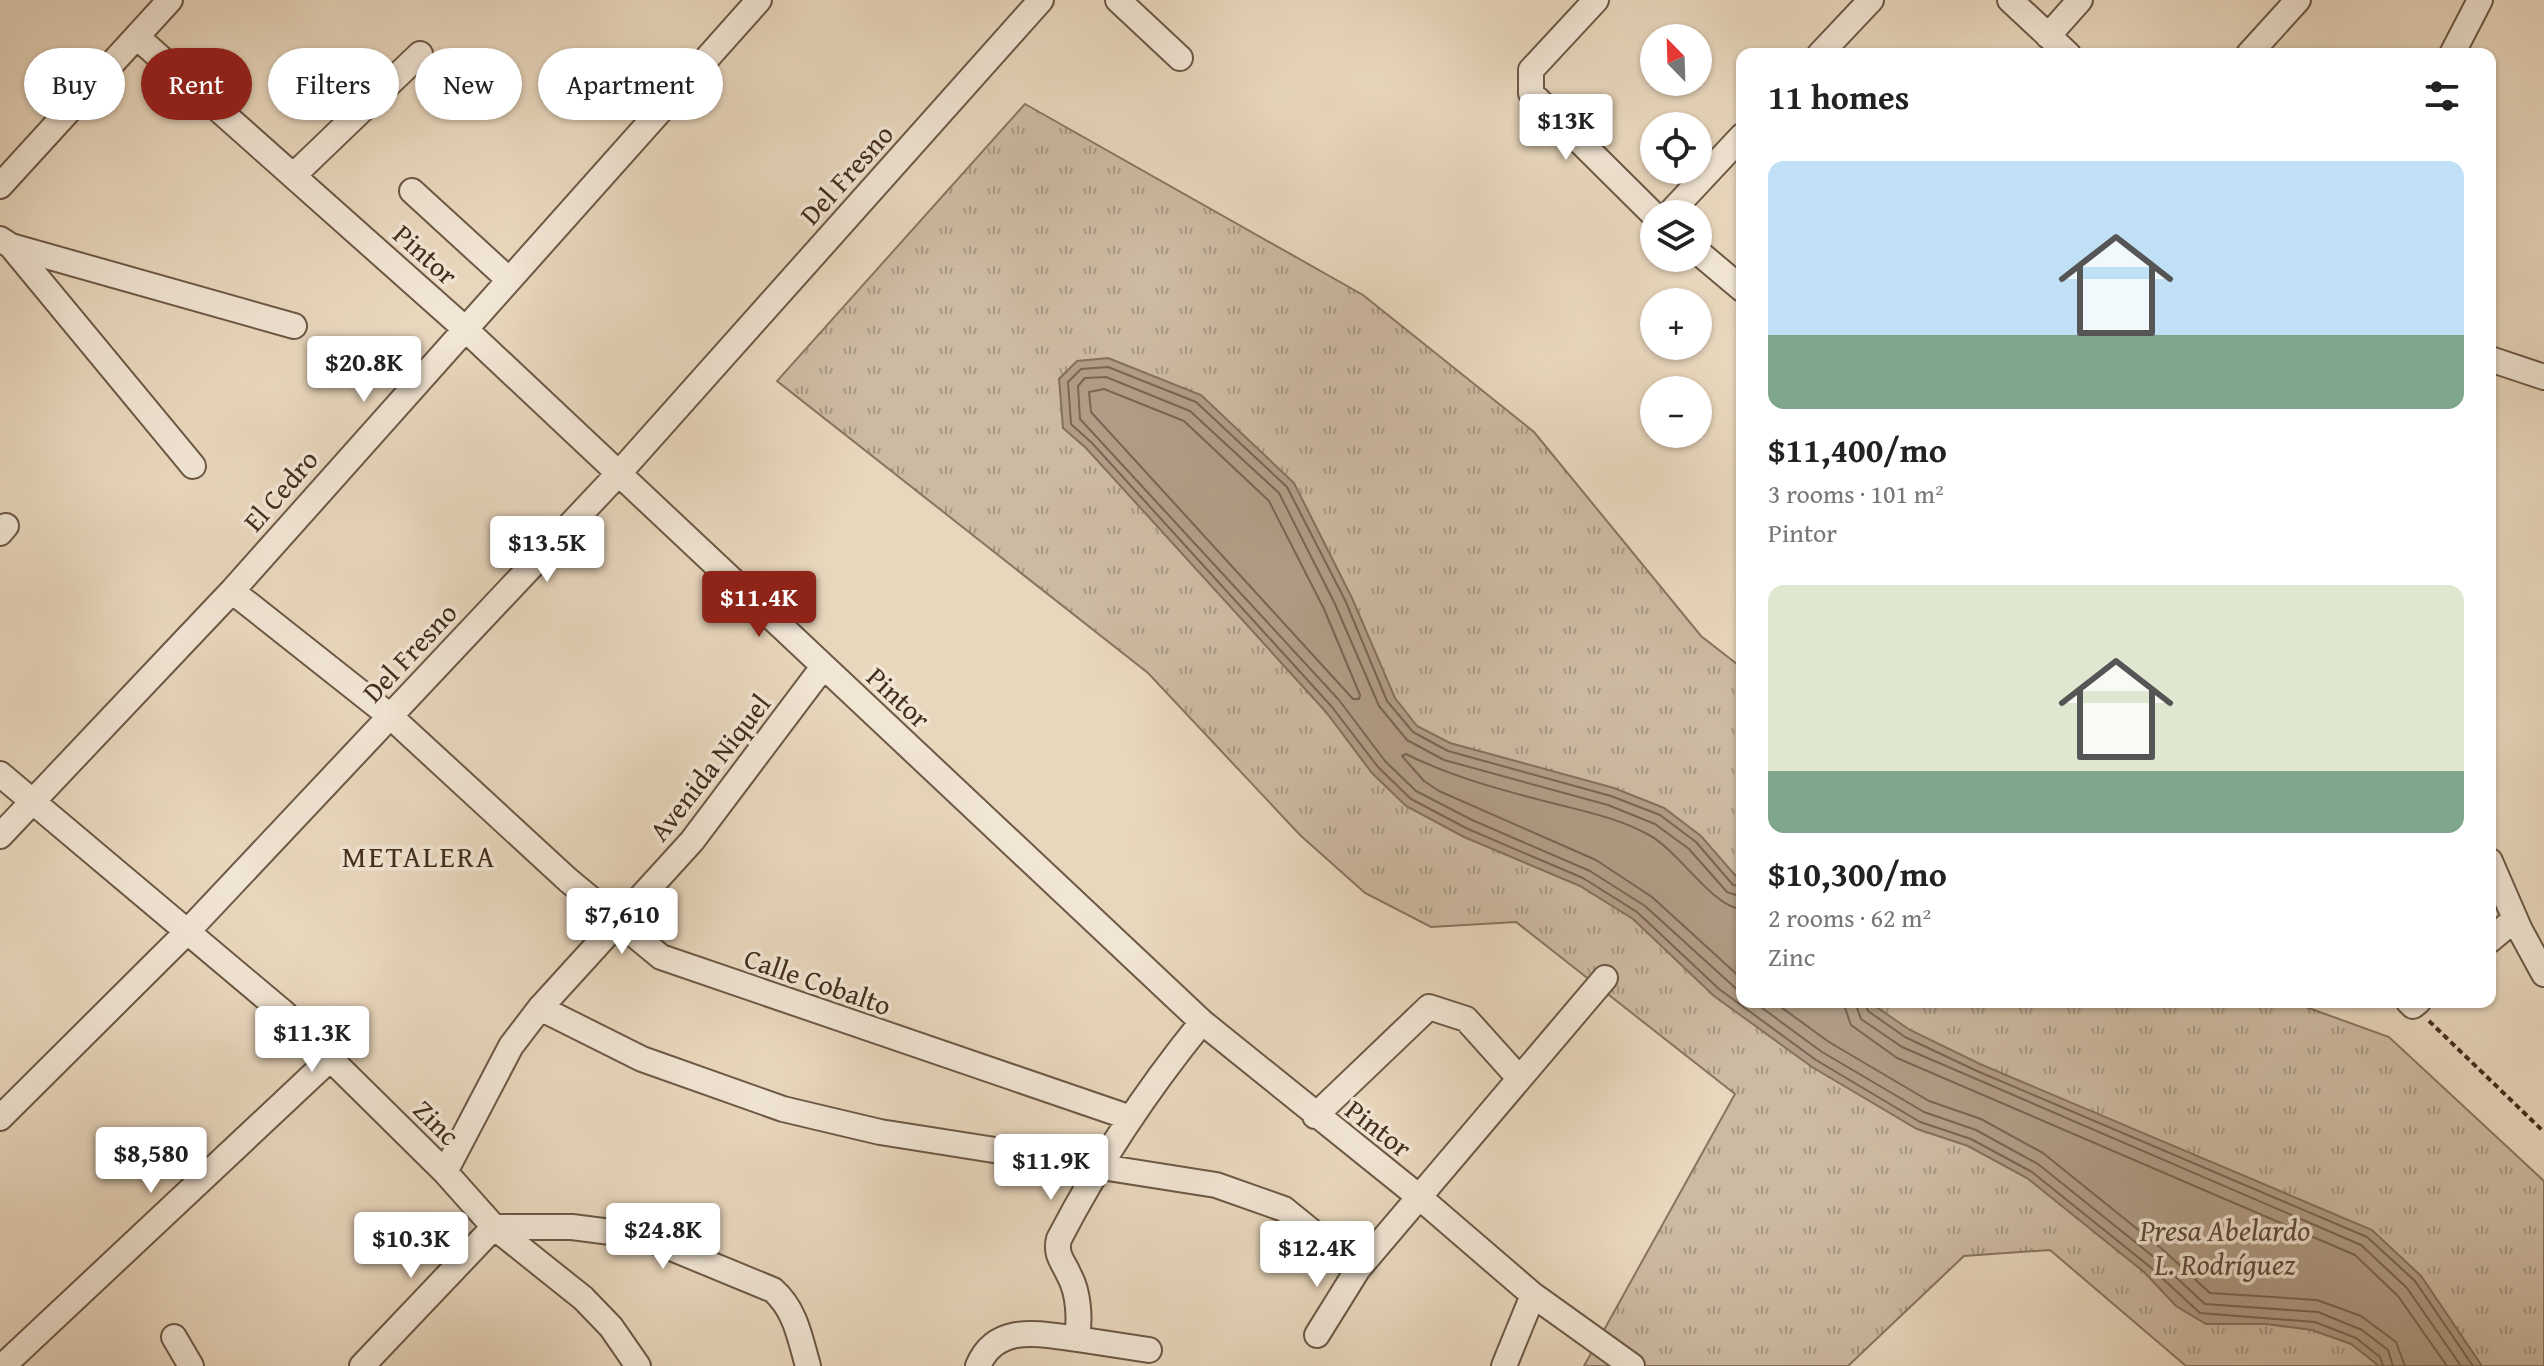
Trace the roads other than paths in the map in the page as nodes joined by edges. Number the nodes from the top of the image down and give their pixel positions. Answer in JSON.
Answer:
{"nodes":[{"id":1,"x":170,"y":0,"type":"edge"},
{"id":2,"x":759,"y":0,"type":"edge"},
{"id":3,"x":1041,"y":0,"type":"edge"},
{"id":4,"x":1118,"y":0,"type":"edge"},
{"id":5,"x":1596,"y":0,"type":"edge"},
{"id":6,"x":1871,"y":0,"type":"edge"},
{"id":7,"x":2010,"y":0,"type":"edge"},
{"id":8,"x":2080,"y":0,"type":"edge"},
{"id":9,"x":2298,"y":0,"type":"edge"},
{"id":10,"x":2480,"y":0,"type":"edge"},
{"id":11,"x":2048,"y":36,"type":"junction"},
{"id":12,"x":137,"y":37,"type":"junction"},
{"id":13,"x":1826,"y":48,"type":"edge"},
{"id":14,"x":2061,"y":48,"type":"edge"},
{"id":15,"x":2254,"y":48,"type":"edge"},
{"id":16,"x":2455,"y":48,"type":"edge"},
{"id":17,"x":1180,"y":58,"type":"dead end"},
{"id":18,"x":415,"y":59,"type":"edge"},
{"id":19,"x":1736,"y":142,"type":"edge"},
{"id":20,"x":294,"y":175,"type":"junction"},
{"id":21,"x":0,"y":186,"type":"edge"},
{"id":22,"x":412,"y":191,"type":"dead end"},
{"id":23,"x":1682,"y":200,"type":"edge"},
{"id":24,"x":1640,"y":201,"type":"edge"},
{"id":25,"x":6,"y":243,"type":"edge"},
{"id":26,"x":1712,"y":264,"type":"edge"},
{"id":27,"x":507,"y":278,"type":"junction"},
{"id":28,"x":1736,"y":284,"type":"edge"},
{"id":29,"x":294,"y":326,"type":"dead end"},
{"id":30,"x":463,"y":327,"type":"junction"},
{"id":31,"x":2496,"y":361,"type":"edge"},
{"id":32,"x":2544,"y":377,"type":"edge"},
{"id":33,"x":193,"y":466,"type":"dead end"},
{"id":34,"x":620,"y":472,"type":"junction"},
{"id":35,"x":232,"y":591,"type":"junction"},
{"id":36,"x":823,"y":667,"type":"junction"},
{"id":37,"x":390,"y":716,"type":"junction"},
{"id":38,"x":0,"y":774,"type":"edge"},
{"id":39,"x":31,"y":803,"type":"junction"},
{"id":40,"x":0,"y":836,"type":"edge"},
{"id":41,"x":2496,"y":875,"type":"edge"},
{"id":42,"x":2515,"y":919,"type":"junction"},
{"id":43,"x":619,"y":923,"type":"junction"},
{"id":44,"x":187,"y":932,"type":"junction"},
{"id":45,"x":2496,"y":935,"type":"edge"},
{"id":46,"x":2544,"y":974,"type":"edge"},
{"id":47,"x":1605,"y":978,"type":"dead end"},
{"id":48,"x":540,"y":1008,"type":"junction"},
{"id":49,"x":1202,"y":1022,"type":"junction"},
{"id":50,"x":330,"y":1059,"type":"junction"},
{"id":51,"x":1519,"y":1078,"type":"junction"},
{"id":52,"x":1315,"y":1116,"type":"junction"},
{"id":53,"x":1128,"y":1117,"type":"junction"},
{"id":54,"x":0,"y":1118,"type":"edge"},
{"id":55,"x":1095,"y":1169,"type":"junction"},
{"id":56,"x":445,"y":1172,"type":"junction"},
{"id":57,"x":1418,"y":1196,"type":"junction"},
{"id":58,"x":494,"y":1227,"type":"junction"},
{"id":59,"x":1358,"y":1269,"type":"junction"},
{"id":60,"x":1533,"y":1295,"type":"junction"},
{"id":61,"x":1317,"y":1335,"type":"dead end"},
{"id":62,"x":174,"y":1337,"type":"dead end"},
{"id":63,"x":1077,"y":1339,"type":"junction"},
{"id":64,"x":1149,"y":1350,"type":"dead end"},
{"id":65,"x":3,"y":1366,"type":"edge"},
{"id":66,"x":191,"y":1366,"type":"edge"},
{"id":67,"x":362,"y":1366,"type":"edge"},
{"id":68,"x":638,"y":1366,"type":"edge"},
{"id":69,"x":808,"y":1366,"type":"edge"},
{"id":70,"x":978,"y":1366,"type":"edge"},
{"id":71,"x":1504,"y":1366,"type":"edge"},
{"id":72,"x":1632,"y":1366,"type":"edge"}],
"edges":[{"from":1,"to":12,"type":"street"},
{"from":2,"to":27,"type":"street","name":"El Cedro"},
{"from":3,"to":34,"type":"street","name":"Del Fresno"},
{"from":4,"to":17,"type":"street"},
{"from":5,"to":24,"type":"street"},
{"from":6,"to":13,"type":"street"},
{"from":7,"to":11,"type":"street"},
{"from":8,"to":11,"type":"street"},
{"from":9,"to":15,"type":"street"},
{"from":10,"to":16,"type":"street"},
{"from":11,"to":14,"type":"street"},
{"from":12,"to":20,"type":"street","name":"Pintor"},
{"from":12,"to":21,"type":"street"},
{"from":18,"to":20,"type":"street"},
{"from":19,"to":23,"type":"street"},
{"from":20,"to":30,"type":"street","name":"Pintor"},
{"from":22,"to":27,"type":"street"},
{"from":25,"to":29,"type":"street"},
{"from":25,"to":33,"type":"street"},
{"from":26,"to":28,"type":"street"},
{"from":27,"to":30,"type":"street","name":"El Cedro"},
{"from":30,"to":34,"type":"street","name":"Pintor"},
{"from":30,"to":35,"type":"street","name":"El Cedro"},
{"from":31,"to":32,"type":"street"},
{"from":34,"to":36,"type":"street","name":"Pintor"},
{"from":34,"to":37,"type":"street","name":"Del Fresno"},
{"from":35,"to":37,"type":"street","name":"Calle Cobalto"},
{"from":35,"to":39,"type":"street","name":"El Cedro"},
{"from":36,"to":43,"type":"street","name":"Avenida Niquel"},
{"from":36,"to":49,"type":"street","name":"Pintor"},
{"from":37,"to":43,"type":"street","name":"Calle Cobalto"},
{"from":37,"to":44,"type":"street","name":"Del Fresno"},
{"from":38,"to":39,"type":"street","name":"Zinc"},
{"from":39,"to":40,"type":"street","name":"El Cedro"},
{"from":39,"to":44,"type":"street","name":"Zinc"},
{"from":41,"to":42,"type":"street"},
{"from":42,"to":45,"type":"street"},
{"from":42,"to":46,"type":"street"},
{"from":43,"to":48,"type":"street","name":"Avenida Niquel"},
{"from":43,"to":53,"type":"street","name":"Calle Cobalto"},
{"from":44,"to":50,"type":"street","name":"Zinc"},
{"from":44,"to":54,"type":"street","name":"Del Fresno"},
{"from":47,"to":51,"type":"street"},
{"from":48,"to":55,"type":"street"},
{"from":48,"to":56,"type":"street","name":"Avenida Niquel"},
{"from":49,"to":52,"type":"street","name":"Pintor"},
{"from":49,"to":53,"type":"street"},
{"from":50,"to":56,"type":"street","name":"Zinc"},
{"from":50,"to":65,"type":"street"},
{"from":51,"to":52,"type":"street"},
{"from":51,"to":57,"type":"street"},
{"from":52,"to":57,"type":"street","name":"Pintor"},
{"from":53,"to":55,"type":"street"},
{"from":55,"to":59,"type":"street"},
{"from":55,"to":63,"type":"street"},
{"from":56,"to":58,"type":"street","name":"Zinc"},
{"from":57,"to":59,"type":"street"},
{"from":57,"to":60,"type":"street","name":"Pintor"},
{"from":58,"to":67,"type":"street"},
{"from":58,"to":68,"type":"street","name":"Zinc"},
{"from":58,"to":69,"type":"street"},
{"from":59,"to":61,"type":"street"},
{"from":60,"to":71,"type":"street"},
{"from":60,"to":72,"type":"street","name":"Pintor"},
{"from":62,"to":66,"type":"street"},
{"from":63,"to":64,"type":"street"},
{"from":63,"to":70,"type":"street"}]}
